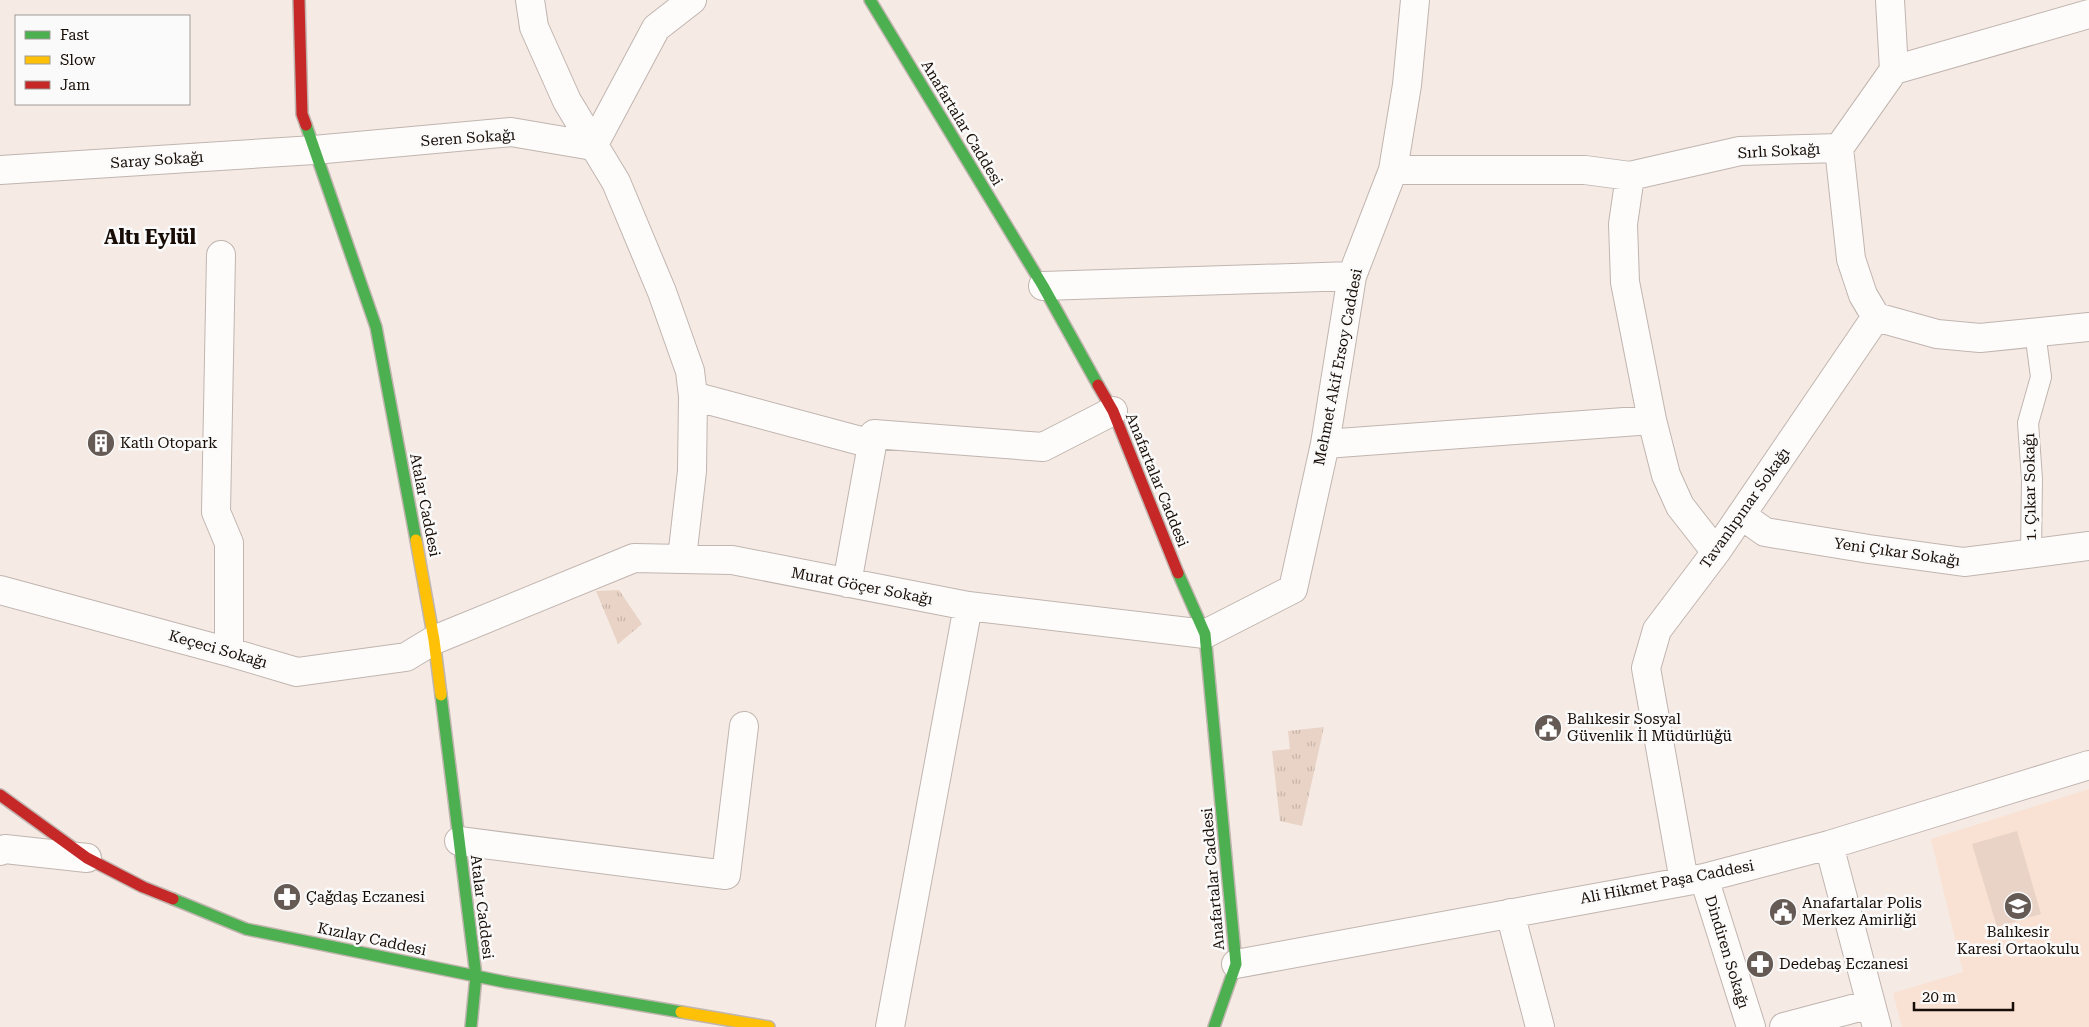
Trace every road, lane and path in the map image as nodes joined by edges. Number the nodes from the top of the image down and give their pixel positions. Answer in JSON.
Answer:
{"nodes":[{"id":1,"x":299,"y":0,"type":"edge"},
{"id":2,"x":530,"y":0,"type":"edge"},
{"id":3,"x":692,"y":0,"type":"edge"},
{"id":4,"x":870,"y":0,"type":"edge"},
{"id":5,"x":1415,"y":0,"type":"edge"},
{"id":6,"x":1890,"y":0,"type":"edge"},
{"id":7,"x":2089,"y":14,"type":"edge"},
{"id":8,"x":1894,"y":70,"type":"junction"},
{"id":9,"x":593,"y":146,"type":"junction"},
{"id":10,"x":1839,"y":148,"type":"junction"},
{"id":11,"x":314,"y":150,"type":"junction"},
{"id":12,"x":0,"y":170,"type":"edge"},
{"id":13,"x":1393,"y":170,"type":"junction"},
{"id":14,"x":1630,"y":176,"type":"junction"},
{"id":15,"x":221,"y":255,"type":"dead end"},
{"id":16,"x":1352,"y":276,"type":"junction"},
{"id":17,"x":1043,"y":286,"type":"junction"},
{"id":18,"x":1876,"y":317,"type":"junction"},
{"id":19,"x":2089,"y":327,"type":"edge"},
{"id":20,"x":2035,"y":332,"type":"junction"},
{"id":21,"x":693,"y":396,"type":"junction"},
{"id":22,"x":1113,"y":411,"type":"junction"},
{"id":23,"x":1652,"y":420,"type":"junction"},
{"id":24,"x":872,"y":444,"type":"junction"},
{"id":25,"x":1325,"y":444,"type":"junction"},
{"id":26,"x":1741,"y":515,"type":"junction"},
{"id":27,"x":2089,"y":546,"type":"edge"},
{"id":28,"x":1716,"y":552,"type":"junction"},
{"id":29,"x":2030,"y":554,"type":"junction"},
{"id":30,"x":682,"y":558,"type":"junction"},
{"id":31,"x":847,"y":583,"type":"junction"},
{"id":32,"x":0,"y":590,"type":"edge"},
{"id":33,"x":968,"y":606,"type":"junction"},
{"id":34,"x":1206,"y":634,"type":"junction"},
{"id":35,"x":434,"y":640,"type":"junction"},
{"id":36,"x":229,"y":652,"type":"junction"},
{"id":37,"x":744,"y":726,"type":"dead end"},
{"id":38,"x":2089,"y":766,"type":"edge"},
{"id":39,"x":0,"y":795,"type":"edge"},
{"id":40,"x":459,"y":841,"type":"junction"},
{"id":41,"x":1830,"y":845,"type":"junction"},
{"id":42,"x":0,"y":851,"type":"edge"},
{"id":43,"x":87,"y":858,"type":"junction"},
{"id":44,"x":1694,"y":879,"type":"junction"},
{"id":45,"x":1510,"y":913,"type":"junction"},
{"id":46,"x":1236,"y":964,"type":"junction"},
{"id":47,"x":476,"y":976,"type":"junction"},
{"id":48,"x":1874,"y":1016,"type":"edge"},
{"id":49,"x":471,"y":1027,"type":"edge"},
{"id":50,"x":769,"y":1027,"type":"edge"},
{"id":51,"x":890,"y":1027,"type":"edge"},
{"id":52,"x":1214,"y":1027,"type":"edge"},
{"id":53,"x":1540,"y":1027,"type":"edge"},
{"id":54,"x":1751,"y":1027,"type":"edge"},
{"id":55,"x":1784,"y":1027,"type":"edge"}],
"edges":[{"from":1,"to":11,"type":"main road","name":"Atalar Caddesi"},
{"from":2,"to":9,"type":"street"},
{"from":3,"to":9,"type":"street"},
{"from":4,"to":17,"type":"main road","name":"Anafartalar Caddesi"},
{"from":5,"to":13,"type":"street","name":"Mehmet Akif Ersoy Caddesi"},
{"from":6,"to":8,"type":"street"},
{"from":7,"to":8,"type":"street"},
{"from":8,"to":10,"type":"street","name":"Sırlı Sokağı"},
{"from":9,"to":11,"type":"street","name":"Seren Sokağı"},
{"from":9,"to":21,"type":"street"},
{"from":10,"to":14,"type":"street","name":"Sırlı Sokağı"},
{"from":10,"to":18,"type":"street"},
{"from":11,"to":12,"type":"street","name":"Saray Sokağı"},
{"from":11,"to":35,"type":"main road","name":"Atalar Caddesi"},
{"from":13,"to":14,"type":"street","name":"Sırlı Sokağı"},
{"from":13,"to":16,"type":"street","name":"Mehmet Akif Ersoy Caddesi"},
{"from":14,"to":23,"type":"street"},
{"from":15,"to":36,"type":"street"},
{"from":16,"to":17,"type":"street"},
{"from":16,"to":25,"type":"street","name":"Mehmet Akif Ersoy Caddesi"},
{"from":17,"to":22,"type":"main road","name":"Anafartalar Caddesi"},
{"from":18,"to":20,"type":"street"},
{"from":18,"to":26,"type":"street","name":"Tavanlıpınar Sokağı"},
{"from":19,"to":20,"type":"street"},
{"from":20,"to":29,"type":"lane","name":"1. Çıkar Sokağı"},
{"from":21,"to":24,"type":"street"},
{"from":21,"to":30,"type":"street"},
{"from":22,"to":24,"type":"street"},
{"from":22,"to":34,"type":"main road","name":"Anafartalar Caddesi"},
{"from":23,"to":25,"type":"street"},
{"from":23,"to":28,"type":"street"},
{"from":24,"to":31,"type":"street"},
{"from":25,"to":34,"type":"street","name":"Mehmet Akif Ersoy Caddesi"},
{"from":26,"to":28,"type":"street","name":"Tavanlıpınar Sokağı"},
{"from":26,"to":29,"type":"street","name":"Yeni Çıkar Sokağı"},
{"from":27,"to":29,"type":"street","name":"Yeni Çıkar Sokağı"},
{"from":28,"to":44,"type":"street","name":"Tavanlıpınar Sokağı"},
{"from":30,"to":31,"type":"street","name":"Murat Göçer Sokağı"},
{"from":30,"to":35,"type":"street","name":"Murat Göçer Sokağı"},
{"from":31,"to":33,"type":"street","name":"Murat Göçer Sokağı"},
{"from":32,"to":36,"type":"street","name":"Keçeci Sokağı"},
{"from":33,"to":34,"type":"street","name":"Murat Göçer Sokağı"},
{"from":33,"to":51,"type":"street"},
{"from":34,"to":46,"type":"main road","name":"Anafartalar Caddesi"},
{"from":35,"to":36,"type":"street","name":"Keçeci Sokağı"},
{"from":35,"to":40,"type":"main road","name":"Atalar Caddesi"},
{"from":37,"to":40,"type":"street"},
{"from":38,"to":41,"type":"street","name":"Ali Hikmet Paşa Caddesi"},
{"from":39,"to":43,"type":"main road","name":"Kızılay Caddesi"},
{"from":40,"to":47,"type":"main road","name":"Atalar Caddesi"},
{"from":41,"to":44,"type":"street","name":"Ali Hikmet Paşa Caddesi"},
{"from":41,"to":48,"type":"street"},
{"from":42,"to":43,"type":"street"},
{"from":43,"to":47,"type":"main road","name":"Kızılay Caddesi"},
{"from":44,"to":45,"type":"street","name":"Ali Hikmet Paşa Caddesi"},
{"from":44,"to":54,"type":"street","name":"Dindiren Sokağı"},
{"from":45,"to":46,"type":"street","name":"Ali Hikmet Paşa Caddesi"},
{"from":45,"to":53,"type":"street"},
{"from":46,"to":52,"type":"main road","name":"Anafartalar Caddesi"},
{"from":47,"to":49,"type":"main road","name":"Atalar Caddesi"},
{"from":47,"to":50,"type":"main road","name":"Kızılay Caddesi"},
{"from":48,"to":55,"type":"street"}]}
